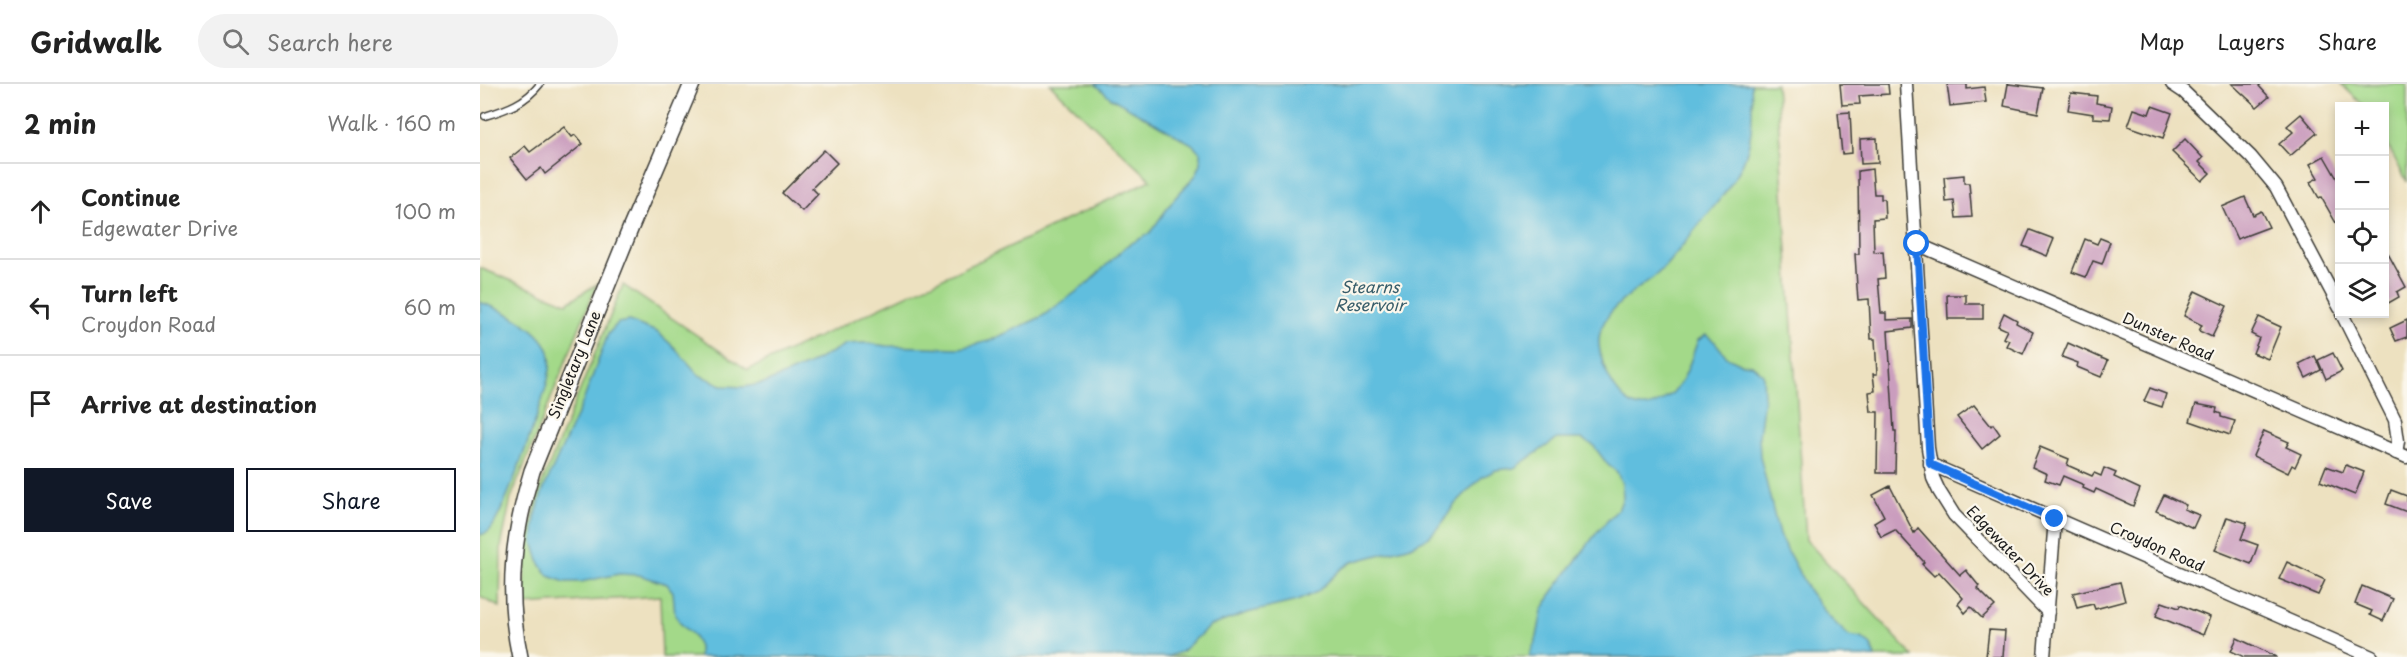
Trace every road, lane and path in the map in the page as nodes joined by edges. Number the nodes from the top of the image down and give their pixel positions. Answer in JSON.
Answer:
{"nodes":[{"id":1,"x":540,"y":84,"type":"edge"},
{"id":2,"x":692,"y":84,"type":"edge"},
{"id":3,"x":1906,"y":84,"type":"edge"},
{"id":4,"x":2172,"y":84,"type":"edge"},
{"id":5,"x":485,"y":116,"type":"dead end"},
{"id":6,"x":1917,"y":244,"type":"junction"},
{"id":7,"x":2335,"y":299,"type":"edge"},
{"id":8,"x":2345,"y":318,"type":"edge"},
{"id":9,"x":2402,"y":455,"type":"edge"},
{"id":10,"x":1930,"y":464,"type":"junction"},
{"id":11,"x":2055,"y":519,"type":"junction"},
{"id":12,"x":2048,"y":612,"type":"junction"},
{"id":13,"x":520,"y":657,"type":"edge"},
{"id":14,"x":2044,"y":657,"type":"edge"},
{"id":15,"x":2372,"y":657,"type":"edge"}],
"edges":[{"from":1,"to":5,"type":"lane"},
{"from":2,"to":13,"type":"street","name":"Singletary Lane"},
{"from":3,"to":6,"type":"street","name":"Edgewater Drive"},
{"from":4,"to":7,"type":"street"},
{"from":6,"to":9,"type":"street","name":"Dunster Road"},
{"from":6,"to":10,"type":"street","name":"Edgewater Drive"},
{"from":8,"to":9,"type":"street"},
{"from":10,"to":11,"type":"street","name":"Croydon Road"},
{"from":10,"to":12,"type":"street","name":"Edgewater Drive"},
{"from":11,"to":12,"type":"street","name":"Edgewater Drive"},
{"from":11,"to":15,"type":"street","name":"Croydon Road"},
{"from":12,"to":14,"type":"street","name":"Edgewater Drive"}]}
